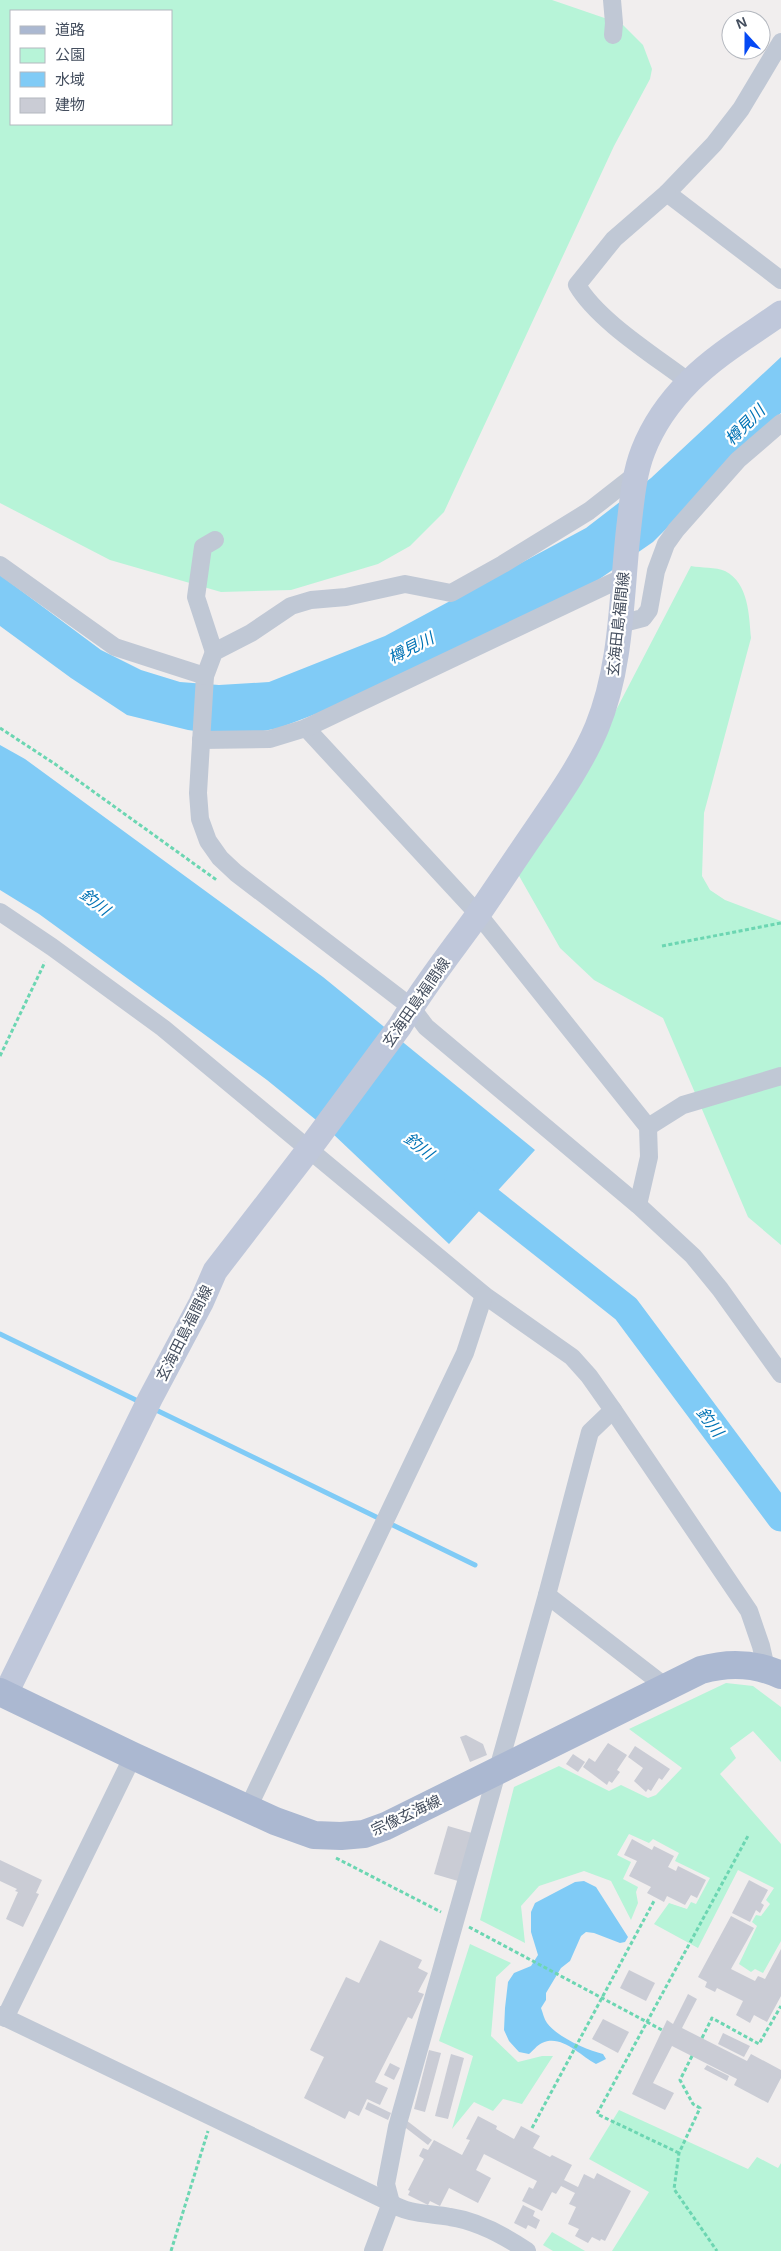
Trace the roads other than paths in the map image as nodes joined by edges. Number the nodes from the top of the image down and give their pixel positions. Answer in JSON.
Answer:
{"nodes":[{"id":1,"x":612,"y":0,"type":"edge"},
{"id":2,"x":613,"y":35,"type":"dead end"},
{"id":3,"x":781,"y":42,"type":"edge"},
{"id":4,"x":667,"y":193,"type":"junction"},
{"id":5,"x":781,"y":280,"type":"edge"},
{"id":6,"x":781,"y":313,"type":"edge"},
{"id":7,"x":689,"y":382,"type":"junction"},
{"id":8,"x":781,"y":422,"type":"edge"},
{"id":9,"x":634,"y":482,"type":"junction"},
{"id":10,"x":215,"y":540,"type":"dead end"},
{"id":11,"x":0,"y":565,"type":"edge"},
{"id":12,"x":624,"y":571,"type":"junction"},
{"id":13,"x":620,"y":624,"type":"junction"},
{"id":14,"x":214,"y":652,"type":"junction"},
{"id":15,"x":205,"y":676,"type":"junction"},
{"id":16,"x":306,"y":728,"type":"junction"},
{"id":17,"x":201,"y":735,"type":"junction"},
{"id":18,"x":0,"y":912,"type":"edge"},
{"id":19,"x":478,"y":914,"type":"junction"},
{"id":20,"x":411,"y":1007,"type":"junction"},
{"id":21,"x":781,"y":1076,"type":"edge"},
{"id":22,"x":648,"y":1127,"type":"junction"},
{"id":23,"x":314,"y":1142,"type":"junction"},
{"id":24,"x":638,"y":1205,"type":"junction"},
{"id":25,"x":484,"y":1295,"type":"junction"},
{"id":26,"x":781,"y":1374,"type":"edge"},
{"id":27,"x":613,"y":1410,"type":"junction"},
{"id":28,"x":547,"y":1595,"type":"junction"},
{"id":29,"x":773,"y":1672,"type":"edge"},
{"id":30,"x":666,"y":1687,"type":"junction"},
{"id":31,"x":2,"y":1697,"type":"edge"},
{"id":32,"x":133,"y":1756,"type":"junction"},
{"id":33,"x":496,"y":1772,"type":"junction"},
{"id":34,"x":248,"y":1808,"type":"junction"},
{"id":35,"x":2,"y":2016,"type":"edge"},
{"id":36,"x":391,"y":2203,"type":"junction"},
{"id":37,"x":373,"y":2251,"type":"edge"},
{"id":38,"x":527,"y":2251,"type":"edge"}],
"edges":[{"from":1,"to":2,"type":"street"},
{"from":3,"to":4,"type":"street"},
{"from":4,"to":5,"type":"street"},
{"from":4,"to":7,"type":"street"},
{"from":6,"to":7,"type":"main road","name":"玄海田島福間線"},
{"from":7,"to":9,"type":"main road","name":"玄海田島福間線"},
{"from":8,"to":13,"type":"street"},
{"from":9,"to":12,"type":"main road","name":"玄海田島福間線"},
{"from":9,"to":14,"type":"street"},
{"from":10,"to":14,"type":"street"},
{"from":11,"to":15,"type":"street"},
{"from":12,"to":13,"type":"main road","name":"玄海田島福間線"},
{"from":12,"to":16,"type":"street"},
{"from":13,"to":19,"type":"main road","name":"玄海田島福間線"},
{"from":14,"to":15,"type":"street"},
{"from":15,"to":17,"type":"street"},
{"from":16,"to":17,"type":"street"},
{"from":16,"to":19,"type":"street"},
{"from":17,"to":20,"type":"street"},
{"from":18,"to":23,"type":"street"},
{"from":19,"to":20,"type":"main road","name":"玄海田島福間線"},
{"from":19,"to":22,"type":"street"},
{"from":20,"to":23,"type":"main road","name":"玄海田島福間線"},
{"from":20,"to":24,"type":"street"},
{"from":21,"to":22,"type":"street"},
{"from":22,"to":24,"type":"street"},
{"from":23,"to":25,"type":"street"},
{"from":23,"to":31,"type":"main road","name":"玄海田島福間線"},
{"from":24,"to":26,"type":"street"},
{"from":25,"to":27,"type":"street"},
{"from":25,"to":34,"type":"street"},
{"from":27,"to":28,"type":"street"},
{"from":27,"to":29,"type":"street"},
{"from":28,"to":30,"type":"street"},
{"from":28,"to":33,"type":"street"},
{"from":29,"to":30,"type":"main road","name":"宗像玄海線"},
{"from":30,"to":33,"type":"main road","name":"宗像玄海線"},
{"from":31,"to":32,"type":"main road","name":"宗像玄海線"},
{"from":32,"to":34,"type":"main road","name":"宗像玄海線"},
{"from":32,"to":35,"type":"street"},
{"from":33,"to":34,"type":"main road","name":"宗像玄海線"},
{"from":33,"to":36,"type":"street"},
{"from":35,"to":36,"type":"street"},
{"from":36,"to":37,"type":"street"},
{"from":36,"to":38,"type":"street"}]}
